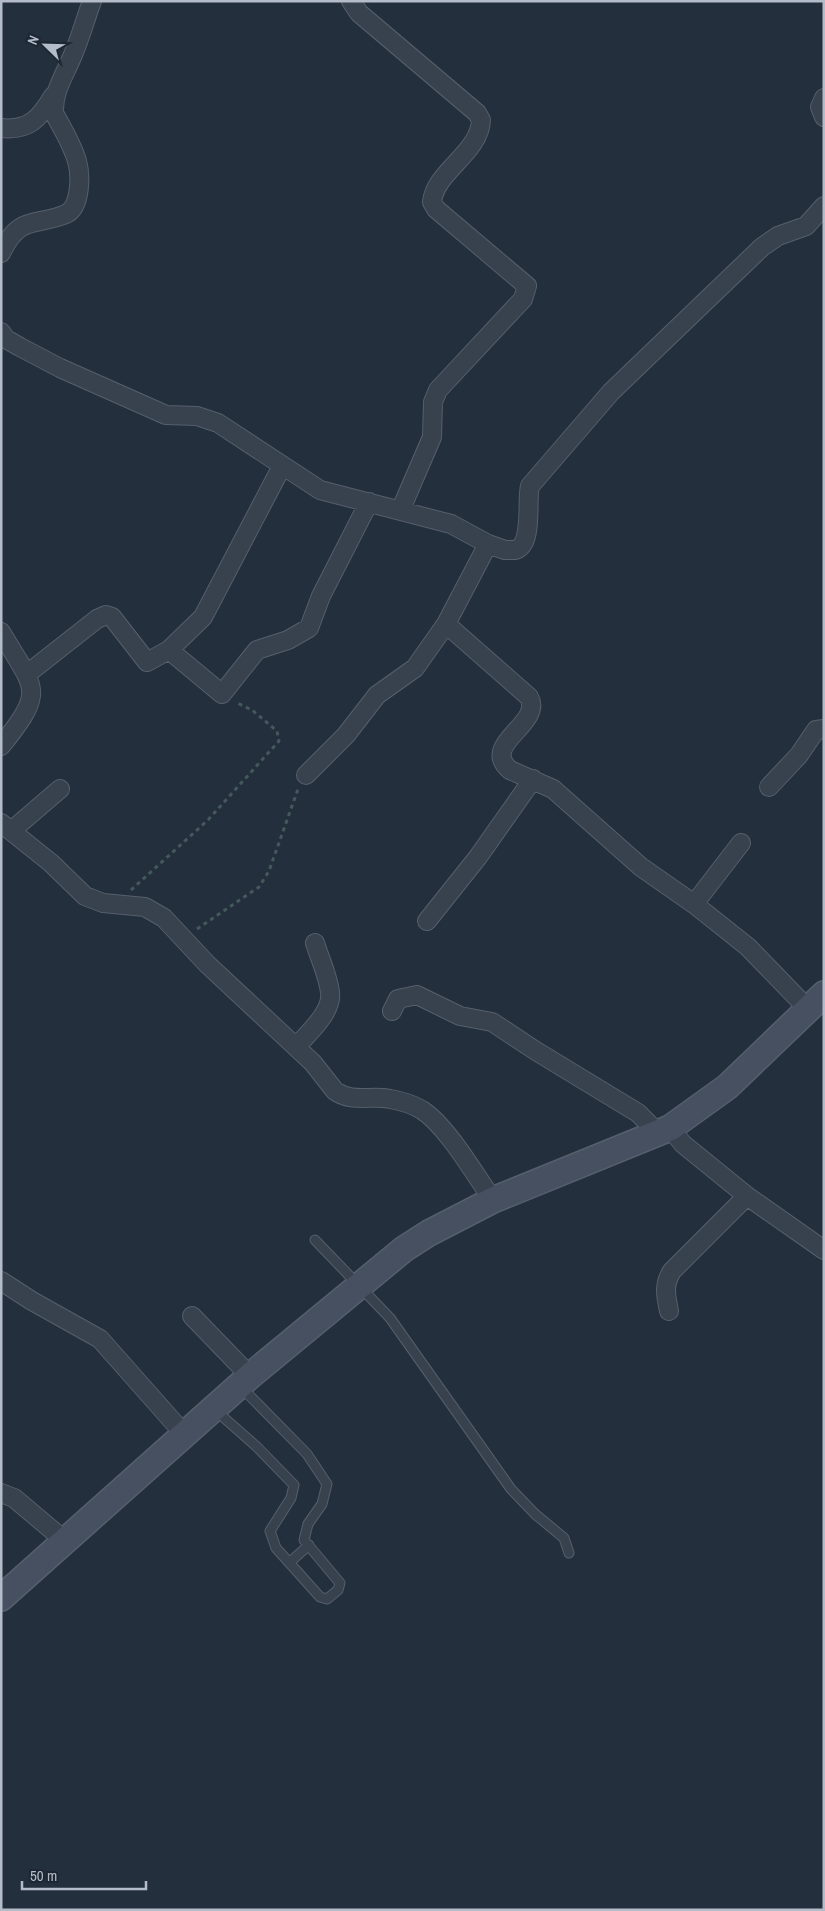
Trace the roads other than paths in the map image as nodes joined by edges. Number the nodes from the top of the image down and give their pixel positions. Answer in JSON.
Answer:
{"nodes":[{"id":1,"x":92,"y":1,"type":"edge"},
{"id":2,"x":351,"y":1,"type":"edge"},
{"id":3,"x":55,"y":93,"type":"junction"},
{"id":4,"x":824,"y":98,"type":"edge"},
{"id":5,"x":824,"y":117,"type":"edge"},
{"id":6,"x":1,"y":128,"type":"edge"},
{"id":7,"x":824,"y":206,"type":"edge"},
{"id":8,"x":1,"y":253,"type":"edge"},
{"id":9,"x":3,"y":336,"type":"edge"},
{"id":10,"x":282,"y":466,"type":"junction"},
{"id":11,"x":369,"y":502,"type":"junction"},
{"id":12,"x":401,"y":509,"type":"junction"},
{"id":13,"x":488,"y":544,"type":"junction"},
{"id":14,"x":446,"y":624,"type":"junction"},
{"id":15,"x":1,"y":632,"type":"edge"},
{"id":16,"x":169,"y":650,"type":"junction"},
{"id":17,"x":27,"y":674,"type":"junction"},
{"id":18,"x":824,"y":729,"type":"edge"},
{"id":19,"x":1,"y":746,"type":"edge"},
{"id":20,"x":306,"y":775,"type":"road end"},
{"id":21,"x":533,"y":779,"type":"junction"},
{"id":22,"x":770,"y":787,"type":"dead end"},
{"id":23,"x":60,"y":789,"type":"dead end"},
{"id":24,"x":6,"y":827,"type":"edge"},
{"id":25,"x":741,"y":843,"type":"dead end"},
{"id":26,"x":694,"y":904,"type":"junction"},
{"id":27,"x":427,"y":921,"type":"dead end"},
{"id":28,"x":315,"y":943,"type":"dead end"},
{"id":29,"x":816,"y":1001,"type":"edge"},
{"id":30,"x":392,"y":1011,"type":"dead end"},
{"id":31,"x":296,"y":1047,"type":"junction"},
{"id":32,"x":664,"y":1131,"type":"junction"},
{"id":33,"x":748,"y":1196,"type":"junction"},
{"id":34,"x":493,"y":1200,"type":"junction"},
{"id":35,"x":315,"y":1240,"type":"dead end"},
{"id":36,"x":824,"y":1250,"type":"edge"},
{"id":37,"x":1,"y":1281,"type":"edge"},
{"id":38,"x":359,"y":1286,"type":"junction"},
{"id":39,"x":670,"y":1311,"type":"dead end"},
{"id":40,"x":192,"y":1316,"type":"dead end"},
{"id":41,"x":245,"y":1381,"type":"junction"},
{"id":42,"x":214,"y":1408,"type":"junction"},
{"id":43,"x":184,"y":1434,"type":"junction"},
{"id":44,"x":1,"y":1493,"type":"edge"},
{"id":45,"x":64,"y":1540,"type":"junction"},
{"id":46,"x":308,"y":1545,"type":"junction"},
{"id":47,"x":569,"y":1553,"type":"dead end"},
{"id":48,"x":290,"y":1562,"type":"junction"},
{"id":49,"x":1,"y":1598,"type":"edge"}],
"edges":[{"from":1,"to":3,"type":"street"},
{"from":2,"to":12,"type":"street"},
{"from":3,"to":6,"type":"street"},
{"from":3,"to":8,"type":"street"},
{"from":4,"to":5,"type":"street"},
{"from":7,"to":13,"type":"street"},
{"from":9,"to":10,"type":"street"},
{"from":10,"to":11,"type":"street"},
{"from":10,"to":16,"type":"street"},
{"from":11,"to":12,"type":"street"},
{"from":11,"to":16,"type":"street"},
{"from":12,"to":13,"type":"street"},
{"from":13,"to":14,"type":"street"},
{"from":14,"to":20,"type":"street"},
{"from":14,"to":21,"type":"street"},
{"from":15,"to":17,"type":"street"},
{"from":16,"to":17,"type":"street"},
{"from":17,"to":19,"type":"street"},
{"from":18,"to":22,"type":"street"},
{"from":21,"to":26,"type":"street"},
{"from":21,"to":27,"type":"street"},
{"from":23,"to":24,"type":"street"},
{"from":24,"to":31,"type":"street"},
{"from":25,"to":26,"type":"street"},
{"from":26,"to":29,"type":"street"},
{"from":28,"to":31,"type":"street"},
{"from":29,"to":32,"type":"street"},
{"from":30,"to":32,"type":"street"},
{"from":31,"to":34,"type":"street"},
{"from":32,"to":33,"type":"street"},
{"from":32,"to":34,"type":"street"},
{"from":33,"to":36,"type":"street"},
{"from":33,"to":39,"type":"street"},
{"from":34,"to":38,"type":"street"},
{"from":35,"to":38,"type":"lane"},
{"from":37,"to":43,"type":"street"},
{"from":38,"to":41,"type":"street"},
{"from":38,"to":47,"type":"lane"},
{"from":40,"to":41,"type":"street"},
{"from":41,"to":42,"type":"street"},
{"from":41,"to":46,"type":"lane"},
{"from":42,"to":43,"type":"street"},
{"from":42,"to":48,"type":"lane"},
{"from":43,"to":45,"type":"street"},
{"from":44,"to":45,"type":"street"},
{"from":45,"to":49,"type":"street"},
{"from":46,"to":48,"type":"lane"},
{"from":46,"to":48,"type":"lane"}]}
